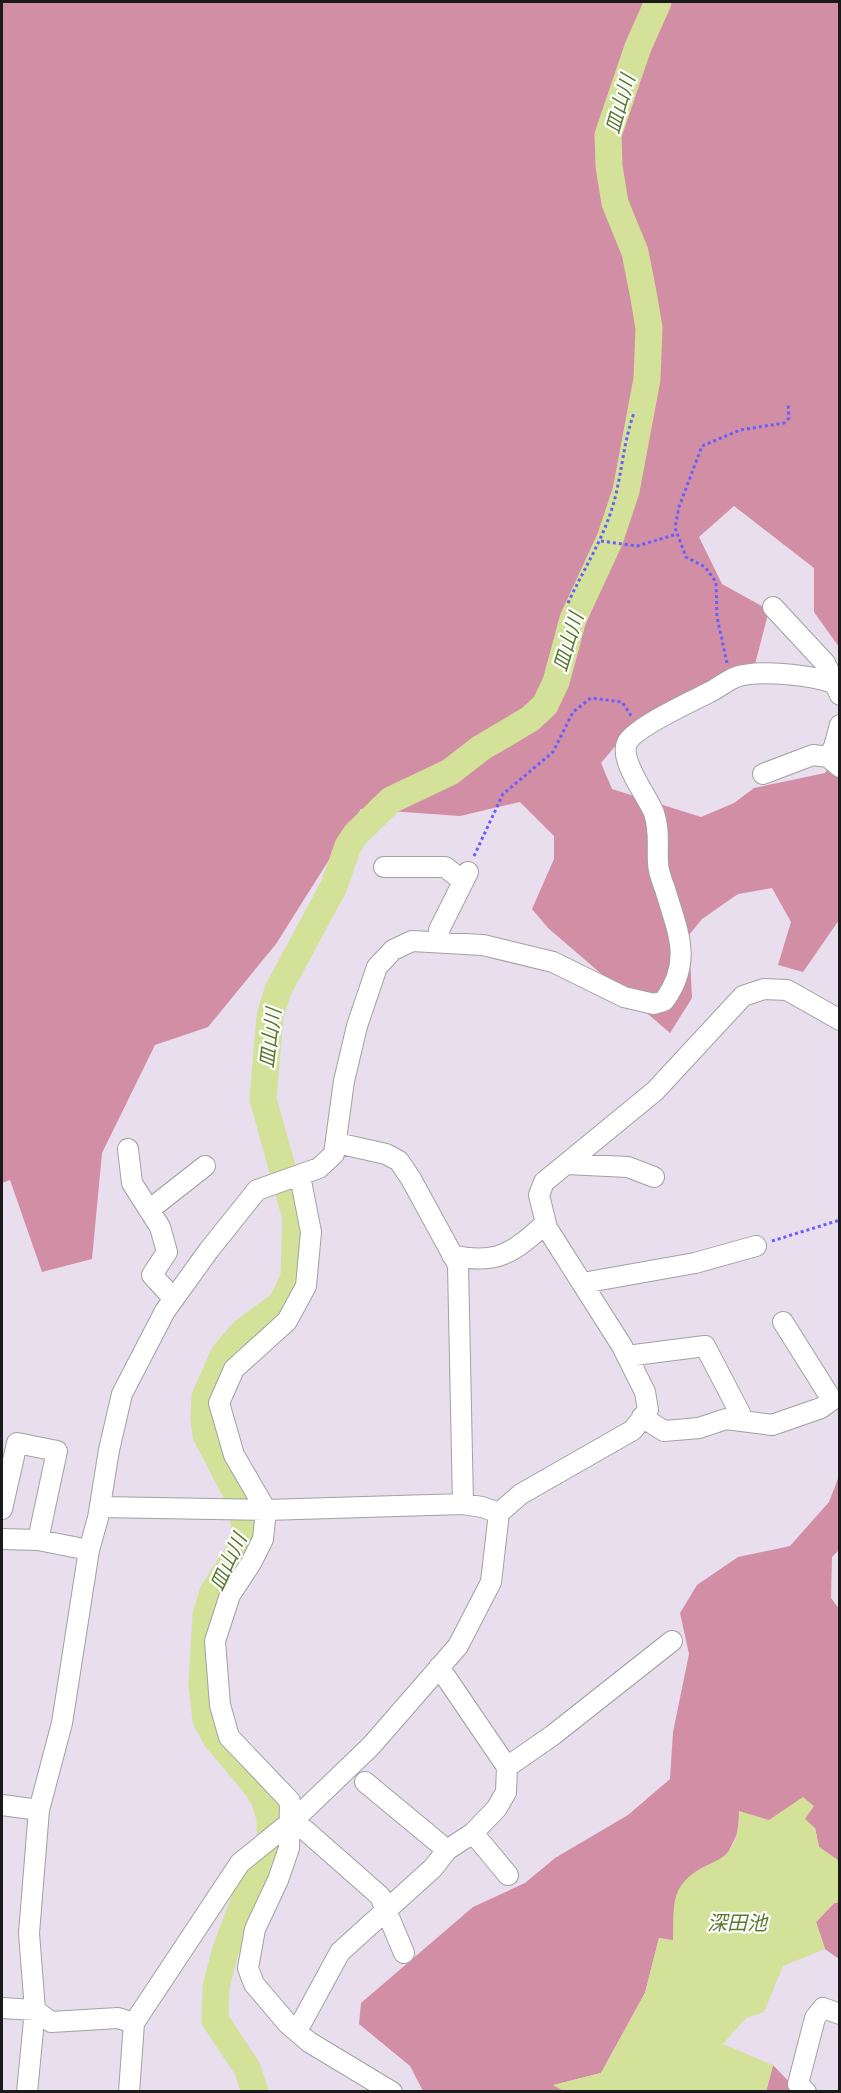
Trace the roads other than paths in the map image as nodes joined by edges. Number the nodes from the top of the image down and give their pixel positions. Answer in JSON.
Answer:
{"nodes":[{"id":1,"x":773,"y":607,"type":"dead end"},
{"id":2,"x":838,"y":688,"type":"edge"},
{"id":3,"x":840,"y":725,"type":"edge"},
{"id":4,"x":834,"y":762,"type":"edge"},
{"id":5,"x":763,"y":774,"type":"dead end"},
{"id":6,"x":384,"y":867,"type":"dead end"},
{"id":7,"x":440,"y":941,"type":"junction"},
{"id":8,"x":840,"y":1020,"type":"edge"},
{"id":9,"x":337,"y":1143,"type":"junction"},
{"id":10,"x":128,"y":1149,"type":"dead end"},
{"id":11,"x":567,"y":1164,"type":"junction"},
{"id":12,"x":205,"y":1166,"type":"dead end"},
{"id":13,"x":300,"y":1176,"type":"junction"},
{"id":14,"x":654,"y":1177,"type":"dead end"},
{"id":15,"x":149,"y":1210,"type":"junction"},
{"id":16,"x":546,"y":1222,"type":"junction"},
{"id":17,"x":756,"y":1246,"type":"road end"},
{"id":18,"x":452,"y":1255,"type":"junction"},
{"id":19,"x":583,"y":1282,"type":"junction"},
{"id":20,"x":174,"y":1299,"type":"junction"},
{"id":21,"x":783,"y":1322,"type":"dead end"},
{"id":22,"x":627,"y":1356,"type":"junction"},
{"id":23,"x":642,"y":1417,"type":"junction"},
{"id":24,"x":740,"y":1421,"type":"junction"},
{"id":25,"x":463,"y":1504,"type":"junction"},
{"id":26,"x":100,"y":1507,"type":"junction"},
{"id":27,"x":2,"y":1509,"type":"edge"},
{"id":28,"x":266,"y":1510,"type":"junction"},
{"id":29,"x":499,"y":1513,"type":"junction"},
{"id":30,"x":2,"y":1539,"type":"edge"},
{"id":31,"x":38,"y":1540,"type":"junction"},
{"id":32,"x":89,"y":1550,"type":"junction"},
{"id":33,"x":672,"y":1641,"type":"dead end"},
{"id":34,"x":440,"y":1667,"type":"junction"},
{"id":35,"x":507,"y":1767,"type":"junction"},
{"id":36,"x":364,"y":1782,"type":"dead end"},
{"id":37,"x":2,"y":1805,"type":"edge"},
{"id":38,"x":39,"y":1810,"type":"junction"},
{"id":39,"x":289,"y":1823,"type":"junction"},
{"id":40,"x":473,"y":1833,"type":"junction"},
{"id":41,"x":447,"y":1850,"type":"junction"},
{"id":42,"x":508,"y":1875,"type":"dead end"},
{"id":43,"x":388,"y":1909,"type":"junction"},
{"id":44,"x":404,"y":1953,"type":"dead end"},
{"id":45,"x":2,"y":2008,"type":"edge"},
{"id":46,"x":35,"y":2010,"type":"junction"},
{"id":47,"x":840,"y":2014,"type":"edge"},
{"id":48,"x":134,"y":2023,"type":"junction"},
{"id":49,"x":297,"y":2031,"type":"junction"},
{"id":50,"x":27,"y":2091,"type":"edge"},
{"id":51,"x":129,"y":2091,"type":"edge"},
{"id":52,"x":392,"y":2091,"type":"edge"},
{"id":53,"x":806,"y":2091,"type":"edge"}],
"edges":[{"from":1,"to":2,"type":"street"},
{"from":2,"to":7,"type":"street"},
{"from":3,"to":4,"type":"street"},
{"from":4,"to":5,"type":"street"},
{"from":6,"to":7,"type":"street"},
{"from":7,"to":9,"type":"street"},
{"from":8,"to":11,"type":"street"},
{"from":9,"to":13,"type":"street"},
{"from":9,"to":18,"type":"street"},
{"from":10,"to":15,"type":"street"},
{"from":11,"to":14,"type":"street"},
{"from":11,"to":16,"type":"street"},
{"from":12,"to":15,"type":"street"},
{"from":13,"to":20,"type":"street"},
{"from":13,"to":28,"type":"street"},
{"from":15,"to":20,"type":"street"},
{"from":16,"to":18,"type":"street"},
{"from":16,"to":19,"type":"street"},
{"from":17,"to":19,"type":"street"},
{"from":18,"to":25,"type":"street"},
{"from":19,"to":22,"type":"street"},
{"from":20,"to":26,"type":"street"},
{"from":21,"to":24,"type":"street"},
{"from":22,"to":23,"type":"street"},
{"from":22,"to":24,"type":"street"},
{"from":23,"to":24,"type":"street"},
{"from":23,"to":29,"type":"street"},
{"from":25,"to":28,"type":"street"},
{"from":25,"to":29,"type":"street"},
{"from":26,"to":28,"type":"street"},
{"from":26,"to":32,"type":"street"},
{"from":27,"to":31,"type":"street"},
{"from":28,"to":39,"type":"street"},
{"from":29,"to":34,"type":"street"},
{"from":30,"to":31,"type":"street"},
{"from":31,"to":32,"type":"street"},
{"from":32,"to":38,"type":"street"},
{"from":33,"to":35,"type":"street"},
{"from":34,"to":35,"type":"street"},
{"from":34,"to":39,"type":"street"},
{"from":35,"to":40,"type":"street"},
{"from":36,"to":41,"type":"street"},
{"from":37,"to":38,"type":"street"},
{"from":38,"to":46,"type":"street"},
{"from":39,"to":43,"type":"street"},
{"from":39,"to":48,"type":"street"},
{"from":39,"to":49,"type":"street"},
{"from":40,"to":41,"type":"street"},
{"from":40,"to":42,"type":"street"},
{"from":41,"to":43,"type":"street"},
{"from":43,"to":44,"type":"street"},
{"from":43,"to":49,"type":"street"},
{"from":45,"to":46,"type":"street"},
{"from":46,"to":48,"type":"street"},
{"from":46,"to":50,"type":"street"},
{"from":47,"to":53,"type":"street"},
{"from":48,"to":51,"type":"street"},
{"from":49,"to":52,"type":"street"}]}
